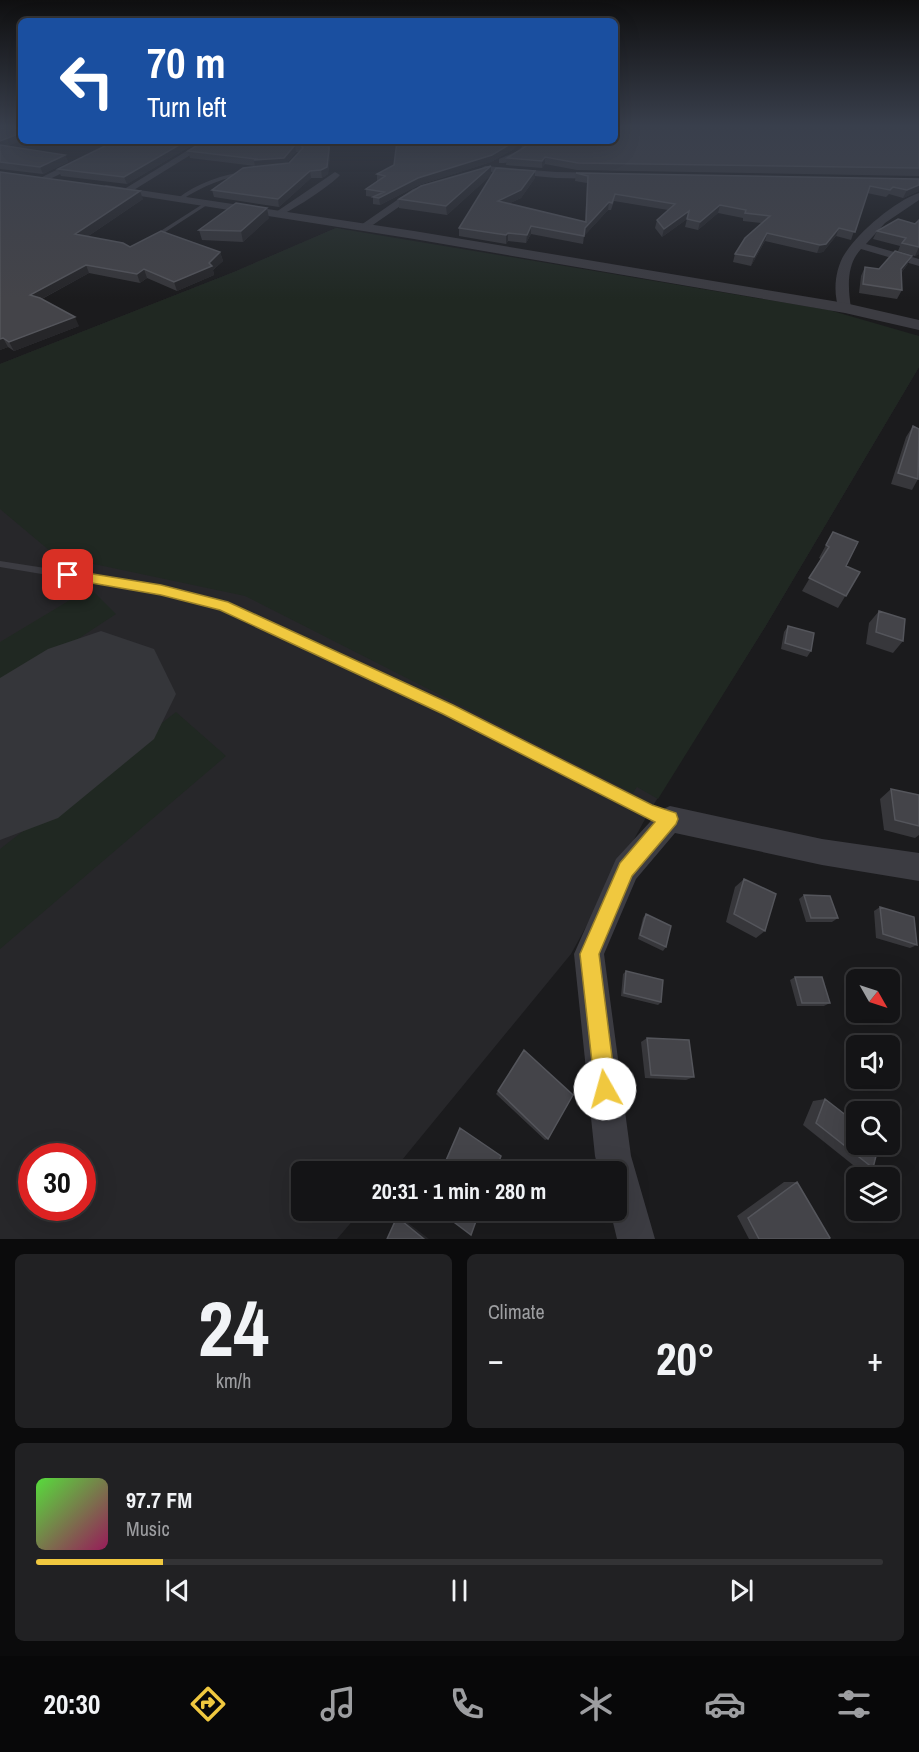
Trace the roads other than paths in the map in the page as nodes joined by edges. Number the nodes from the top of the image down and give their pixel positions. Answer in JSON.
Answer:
{"nodes":[{"id":1,"x":138,"y":183,"type":"edge"},
{"id":2,"x":208,"y":183,"type":"edge"},
{"id":3,"x":327,"y":183,"type":"edge"},
{"id":4,"x":436,"y":185,"type":"edge"},
{"id":5,"x":96,"y":187,"type":"edge"},
{"id":6,"x":126,"y":190,"type":"junction"},
{"id":7,"x":919,"y":196,"type":"edge"},
{"id":8,"x":179,"y":199,"type":"junction"},
{"id":9,"x":208,"y":203,"type":"junction"},
{"id":10,"x":280,"y":214,"type":"junction"},
{"id":11,"x":363,"y":227,"type":"junction"},
{"id":12,"x":860,"y":244,"type":"junction"},
{"id":13,"x":141,"y":246,"type":"edge"},
{"id":14,"x":919,"y":263,"type":"edge"},
{"id":15,"x":845,"y":308,"type":"junction"},
{"id":16,"x":919,"y":325,"type":"edge"},
{"id":17,"x":0,"y":564,"type":"edge"},
{"id":18,"x":670,"y":819,"type":"junction"},
{"id":19,"x":919,"y":867,"type":"edge"},
{"id":20,"x":636,"y":1239,"type":"edge"}],
"edges":[{"from":1,"to":6,"type":"street"},
{"from":2,"to":8,"type":"lane"},
{"from":3,"to":10,"type":"street"},
{"from":4,"to":11,"type":"street"},
{"from":5,"to":6,"type":"street"},
{"from":6,"to":8,"type":"street"},
{"from":7,"to":12,"type":"street"},
{"from":8,"to":9,"type":"street"},
{"from":9,"to":10,"type":"street"},
{"from":9,"to":13,"type":"lane"},
{"from":10,"to":11,"type":"street"},
{"from":11,"to":15,"type":"street"},
{"from":12,"to":14,"type":"street"},
{"from":12,"to":15,"type":"street"},
{"from":15,"to":16,"type":"street"},
{"from":17,"to":18,"type":"lane"},
{"from":18,"to":19,"type":"street"},
{"from":18,"to":20,"type":"street"}]}
